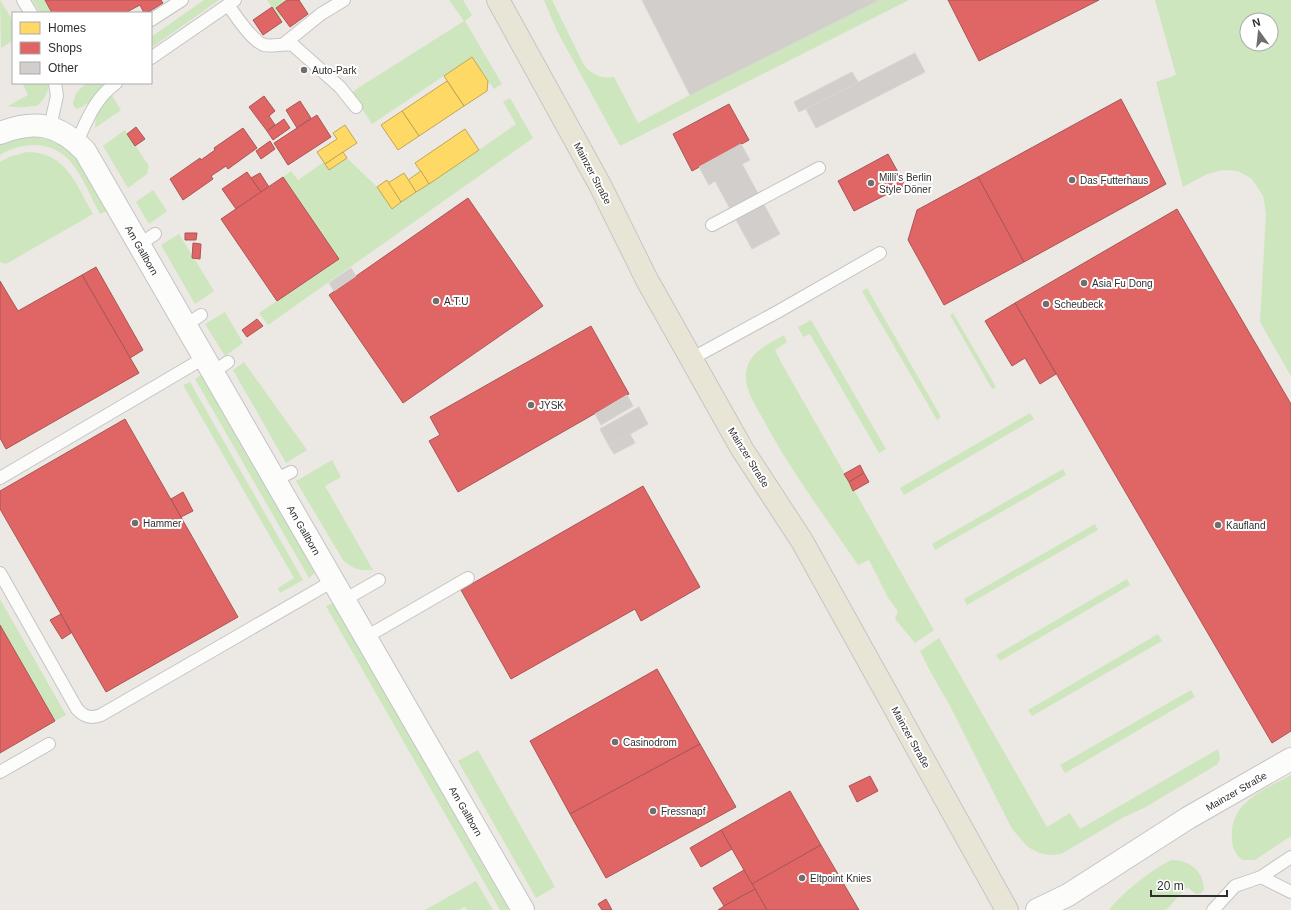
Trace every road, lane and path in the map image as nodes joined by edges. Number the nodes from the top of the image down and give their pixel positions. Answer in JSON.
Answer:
{"nodes":[{"id":1,"x":23,"y":0,"type":"edge"},
{"id":2,"x":182,"y":0,"type":"edge"},
{"id":3,"x":344,"y":0,"type":"edge"},
{"id":4,"x":498,"y":0,"type":"edge"},
{"id":5,"x":232,"y":3,"type":"edge"},
{"id":6,"x":30,"y":12,"type":"edge"},
{"id":7,"x":152,"y":19,"type":"edge"},
{"id":8,"x":285,"y":44,"type":"junction"},
{"id":9,"x":152,"y":57,"type":"edge"},
{"id":10,"x":55,"y":84,"type":"edge"},
{"id":11,"x":65,"y":84,"type":"edge"},
{"id":12,"x":114,"y":84,"type":"edge"},
{"id":13,"x":57,"y":96,"type":"junction"},
{"id":14,"x":356,"y":107,"type":"dead end"},
{"id":15,"x":50,"y":127,"type":"junction"},
{"id":16,"x":0,"y":133,"type":"edge"},
{"id":17,"x":81,"y":146,"type":"junction"},
{"id":18,"x":820,"y":168,"type":"dead end"},
{"id":19,"x":712,"y":225,"type":"dead end"},
{"id":20,"x":880,"y":253,"type":"dead end"},
{"id":21,"x":692,"y":358,"type":"junction"},
{"id":22,"x":215,"y":364,"type":"junction"},
{"id":23,"x":0,"y":478,"type":"edge"},
{"id":24,"x":0,"y":573,"type":"edge"},
{"id":25,"x":468,"y":578,"type":"dead end"},
{"id":26,"x":379,"y":580,"type":"dead end"},
{"id":27,"x":334,"y":581,"type":"junction"},
{"id":28,"x":344,"y":600,"type":"junction"},
{"id":29,"x":366,"y":637,"type":"junction"},
{"id":30,"x":49,"y":744,"type":"dead end"},
{"id":31,"x":1291,"y":759,"type":"edge"},
{"id":32,"x":0,"y":772,"type":"edge"},
{"id":33,"x":1291,"y":857,"type":"edge"},
{"id":34,"x":1260,"y":877,"type":"junction"},
{"id":35,"x":1291,"y":892,"type":"edge"},
{"id":36,"x":523,"y":910,"type":"edge"},
{"id":37,"x":1007,"y":910,"type":"edge"},
{"id":38,"x":1037,"y":910,"type":"edge"},
{"id":39,"x":1213,"y":910,"type":"edge"}],
"edges":[{"from":1,"to":6,"type":"lane"},
{"from":2,"to":7,"type":"lane"},
{"from":3,"to":8,"type":"lane"},
{"from":4,"to":21,"type":"main road","name":"Mainzer Straße"},
{"from":5,"to":8,"type":"lane"},
{"from":5,"to":9,"type":"lane"},
{"from":8,"to":14,"type":"lane"},
{"from":10,"to":13,"type":"lane"},
{"from":11,"to":13,"type":"lane"},
{"from":12,"to":17,"type":"lane"},
{"from":13,"to":15,"type":"lane"},
{"from":15,"to":16,"type":"street"},
{"from":15,"to":17,"type":"street"},
{"from":17,"to":22,"type":"street","name":"Am Gallborn"},
{"from":18,"to":19,"type":"lane"},
{"from":20,"to":21,"type":"lane"},
{"from":21,"to":37,"type":"main road","name":"Mainzer Straße"},
{"from":22,"to":23,"type":"lane"},
{"from":22,"to":27,"type":"street","name":"Am Gallborn"},
{"from":24,"to":27,"type":"lane"},
{"from":25,"to":29,"type":"lane"},
{"from":26,"to":28,"type":"lane"},
{"from":27,"to":28,"type":"street","name":"Am Gallborn"},
{"from":28,"to":29,"type":"street","name":"Am Gallborn"},
{"from":29,"to":36,"type":"street","name":"Am Gallborn"},
{"from":30,"to":32,"type":"lane"},
{"from":31,"to":38,"type":"street","name":"Mainzer Straße"},
{"from":33,"to":34,"type":"lane"},
{"from":34,"to":35,"type":"lane"},
{"from":34,"to":39,"type":"lane"}]}
